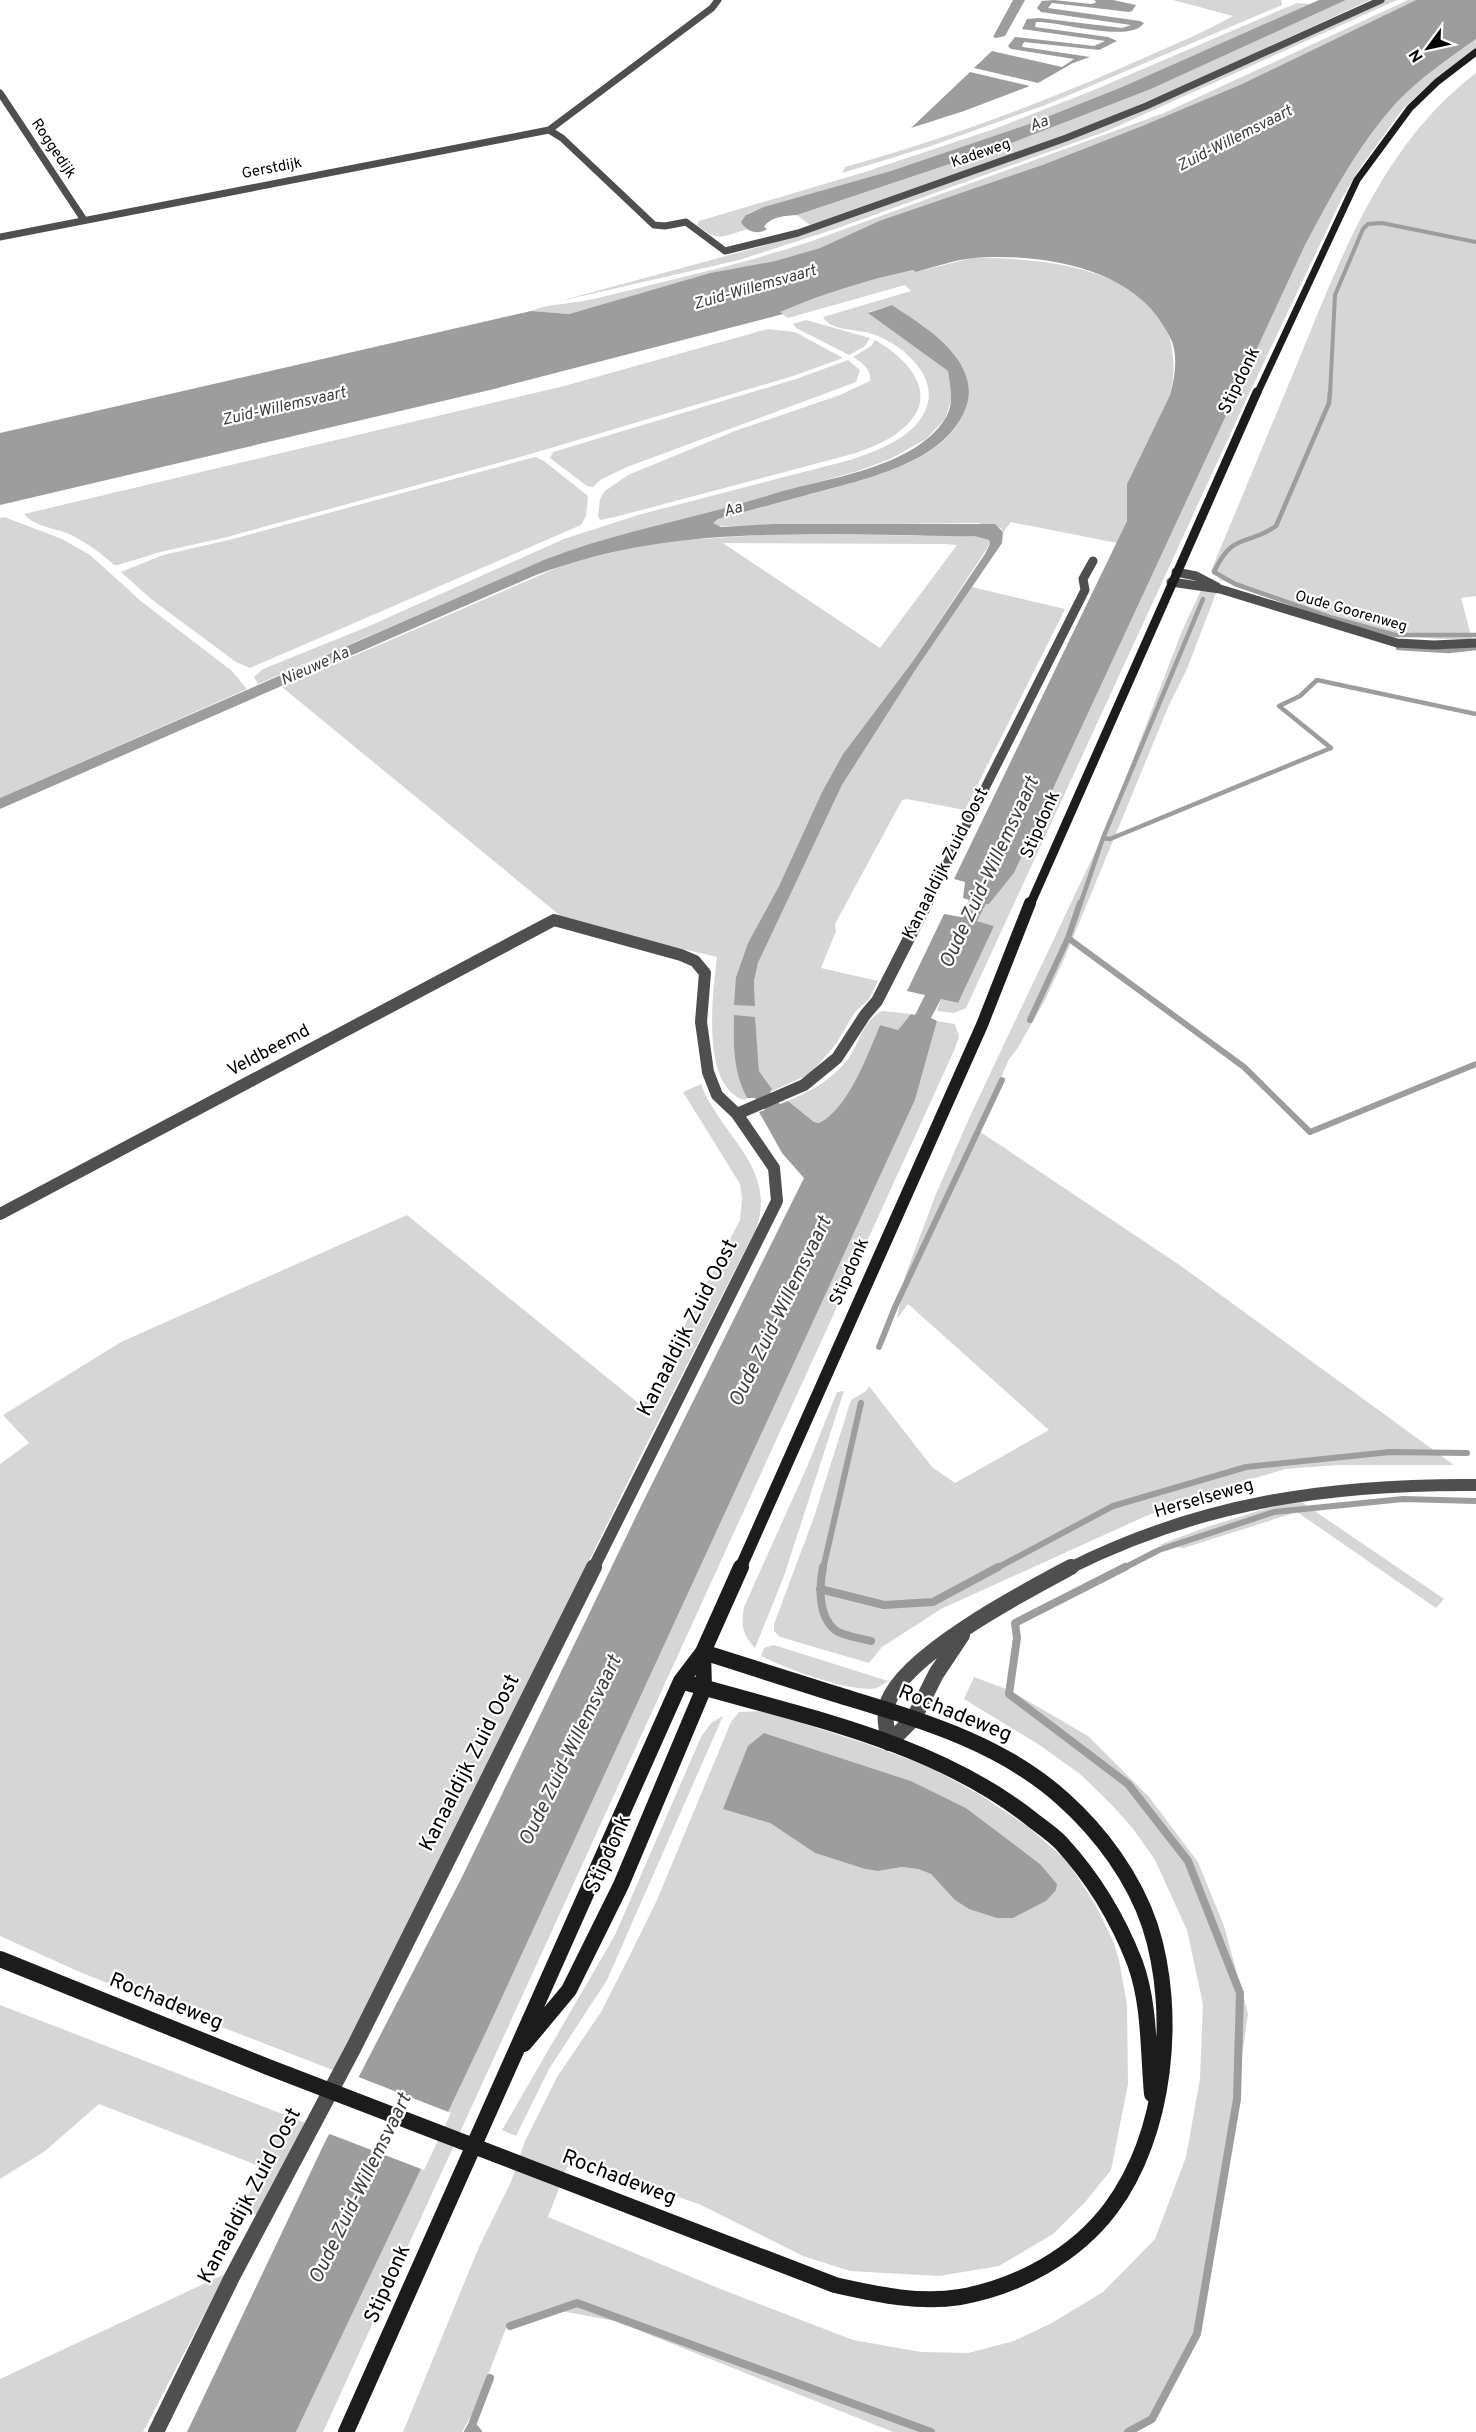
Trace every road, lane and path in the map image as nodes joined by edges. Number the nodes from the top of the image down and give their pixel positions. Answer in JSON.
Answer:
{"nodes":[{"id":1,"x":718,"y":0,"type":"edge"},
{"id":2,"x":1382,"y":0,"type":"edge"},
{"id":3,"x":1476,"y":52,"type":"edge"},
{"id":4,"x":0,"y":93,"type":"edge"},
{"id":5,"x":549,"y":130,"type":"junction"},
{"id":6,"x":84,"y":220,"type":"junction"},
{"id":7,"x":0,"y":237,"type":"edge"},
{"id":8,"x":1093,"y":561,"type":"dead end"},
{"id":9,"x":1173,"y":577,"type":"junction"},
{"id":10,"x":1476,"y":643,"type":"edge"},
{"id":11,"x":554,"y":920,"type":"joint"},
{"id":12,"x":737,"y":1114,"type":"junction"},
{"id":13,"x":0,"y":1214,"type":"edge"},
{"id":14,"x":1476,"y":1485,"type":"edge"},
{"id":15,"x":966,"y":1629,"type":"junction"},
{"id":16,"x":703,"y":1652,"type":"junction"},
{"id":17,"x":681,"y":1681,"type":"junction"},
{"id":18,"x":704,"y":1688,"type":"junction"},
{"id":19,"x":886,"y":1709,"type":"junction"},
{"id":20,"x":914,"y":1718,"type":"junction"},
{"id":21,"x":889,"y":1743,"type":"junction"},
{"id":22,"x":0,"y":1959,"type":"edge"},
{"id":23,"x":514,"y":2056,"type":"junction"},
{"id":24,"x":1154,"y":2107,"type":"junction"},
{"id":25,"x":156,"y":2432,"type":"edge"},
{"id":26,"x":346,"y":2432,"type":"edge"}],
"edges":[{"from":1,"to":5,"type":"street","name":"Gerstdijk"},
{"from":2,"to":5,"type":"street","name":"Kadeweg"},
{"from":3,"to":9,"type":"main road","name":"Stipdonk"},
{"from":4,"to":6,"type":"street","name":"Roggedijk"},
{"from":5,"to":6,"type":"street","name":"Gerstdijk"},
{"from":6,"to":7,"type":"street","name":"Gerstdijk"},
{"from":8,"to":12,"type":"street","name":"Kanaaldijk Zuid Oost"},
{"from":9,"to":10,"type":"street","name":"Oude Goorenweg"},
{"from":9,"to":16,"type":"main road","name":"Stipdonk"},
{"from":11,"to":12,"type":"street","name":"Kanaaldijk Zuid Oost"},
{"from":11,"to":13,"type":"street","name":"Veldbeemd"},
{"from":12,"to":25,"type":"street","name":"Kanaaldijk Zuid Oost"},
{"from":14,"to":15,"type":"street","name":"Herselseweg"},
{"from":15,"to":19,"type":"street","name":"Herselseweg"},
{"from":15,"to":20,"type":"street","name":"Herselseweg"},
{"from":16,"to":17,"type":"main road","name":"Stipdonk"},
{"from":16,"to":18,"type":"main road","name":"Stipdonk"},
{"from":16,"to":19,"type":"main road","name":"Rochadeweg"},
{"from":17,"to":18,"type":"main road","name":"Rochadeweg"},
{"from":17,"to":23,"type":"main road","name":"Stipdonk"},
{"from":18,"to":21,"type":"main road","name":"Rochadeweg"},
{"from":18,"to":23,"type":"main road","name":"Stipdonk"},
{"from":19,"to":20,"type":"main road","name":"Rochadeweg"},
{"from":19,"to":21,"type":"street"},
{"from":20,"to":21,"type":"street","name":"Herselseweg"},
{"from":20,"to":24,"type":"main road","name":"Rochadeweg"},
{"from":21,"to":24,"type":"main road","name":"Rochadeweg"},
{"from":22,"to":24,"type":"main road","name":"Rochadeweg"},
{"from":23,"to":26,"type":"main road","name":"Stipdonk"}]}
